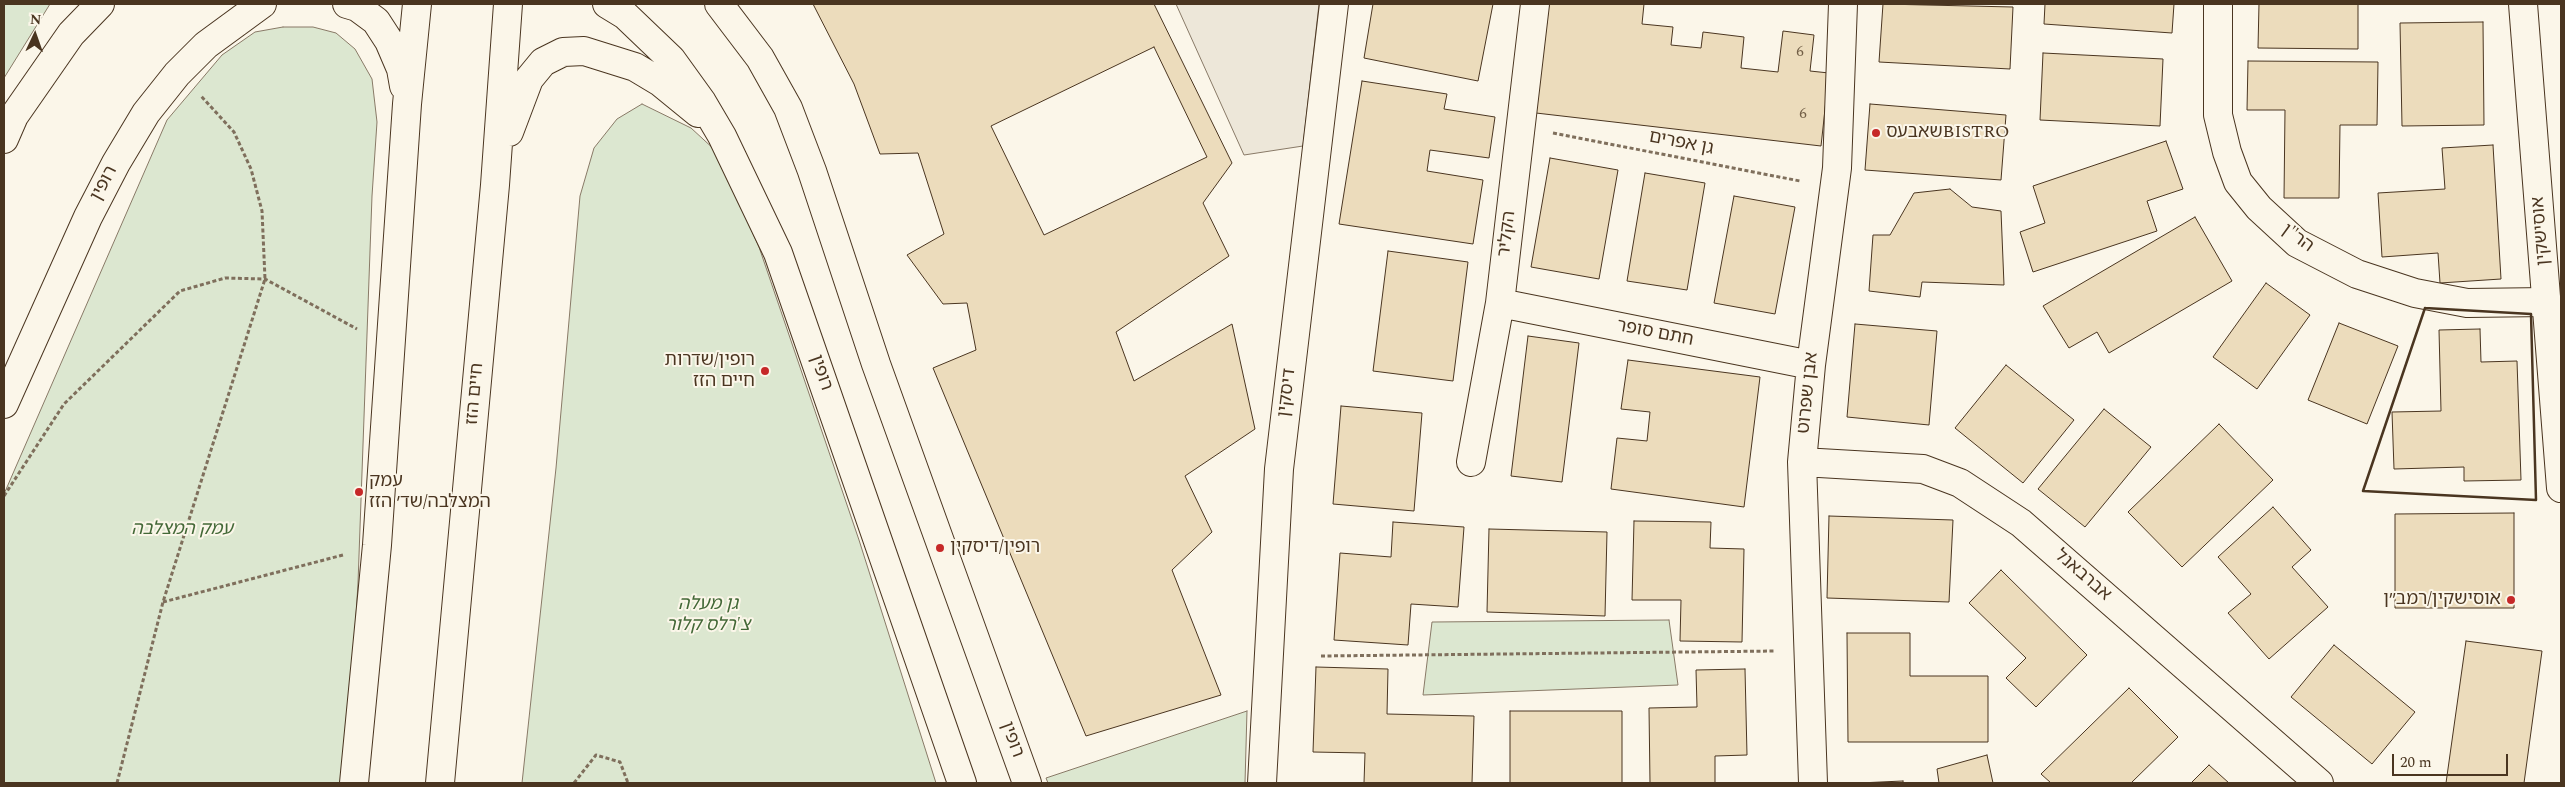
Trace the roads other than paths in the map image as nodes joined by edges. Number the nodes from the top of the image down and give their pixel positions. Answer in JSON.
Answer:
{"nodes":[{"id":1,"x":100,"y":4,"type":"edge"},
{"id":2,"x":262,"y":4,"type":"edge"},
{"id":3,"x":280,"y":4,"type":"edge"},
{"id":4,"x":347,"y":4,"type":"edge"},
{"id":5,"x":417,"y":4,"type":"edge"},
{"id":6,"x":508,"y":4,"type":"edge"},
{"id":7,"x":607,"y":4,"type":"edge"},
{"id":8,"x":720,"y":4,"type":"edge"},
{"id":9,"x":1334,"y":4,"type":"edge"},
{"id":10,"x":1535,"y":4,"type":"edge"},
{"id":11,"x":1843,"y":4,"type":"edge"},
{"id":12,"x":2218,"y":4,"type":"edge"},
{"id":13,"x":2523,"y":4,"type":"edge"},
{"id":14,"x":240,"y":19,"type":"junction"},
{"id":15,"x":407,"y":104,"type":"junction"},
{"id":16,"x":722,"y":136,"type":"junction"},
{"id":17,"x":4,"y":139,"type":"edge"},
{"id":18,"x":495,"y":185,"type":"junction"},
{"id":19,"x":2547,"y":302,"type":"junction"},
{"id":20,"x":1500,"y":303,"type":"junction"},
{"id":21,"x":1811,"y":365,"type":"junction"},
{"id":22,"x":2556,"y":373,"type":"edge"},
{"id":23,"x":4,"y":404,"type":"edge"},
{"id":24,"x":1471,"y":462,"type":"dead end"},
{"id":25,"x":1802,"y":462,"type":"junction"},
{"id":26,"x":2561,"y":488,"type":"edge"},
{"id":27,"x":354,"y":783,"type":"edge"},
{"id":28,"x":440,"y":783,"type":"edge"},
{"id":29,"x":962,"y":783,"type":"edge"},
{"id":30,"x":1027,"y":783,"type":"edge"},
{"id":31,"x":1262,"y":783,"type":"edge"},
{"id":32,"x":1813,"y":783,"type":"edge"},
{"id":33,"x":2319,"y":783,"type":"edge"}],
"edges":[{"from":1,"to":17,"type":"street"},
{"from":2,"to":14,"type":"street","name":"רופין"},
{"from":3,"to":14,"type":"street"},
{"from":4,"to":15,"type":"street"},
{"from":5,"to":15,"type":"street"},
{"from":6,"to":18,"type":"street","name":"חיים הזז"},
{"from":7,"to":16,"type":"street","name":"רופין"},
{"from":8,"to":30,"type":"street","name":"רופין"},
{"from":9,"to":31,"type":"street","name":"דיסקין"},
{"from":10,"to":20,"type":"street","name":"הקליר"},
{"from":11,"to":21,"type":"street","name":"אבן שפרוט"},
{"from":12,"to":19,"type":"street","name":"הר\"ן"},
{"from":13,"to":19,"type":"street","name":"אוסישקין"},
{"from":14,"to":23,"type":"street","name":"רופין"},
{"from":15,"to":27,"type":"street"},
{"from":16,"to":18,"type":"street"},
{"from":16,"to":29,"type":"street","name":"רופין"},
{"from":18,"to":28,"type":"street","name":"חיים הזז"},
{"from":19,"to":22,"type":"street","name":"אוסישקין"},
{"from":20,"to":21,"type":"street","name":"חתם סופר"},
{"from":20,"to":24,"type":"street","name":"הקליר"},
{"from":21,"to":25,"type":"street","name":"אבן שפרוט"},
{"from":22,"to":26,"type":"street","name":"אוסישקין"},
{"from":25,"to":32,"type":"street","name":"אבן שפרוט"},
{"from":25,"to":33,"type":"street","name":"אברבאנל"}]}
